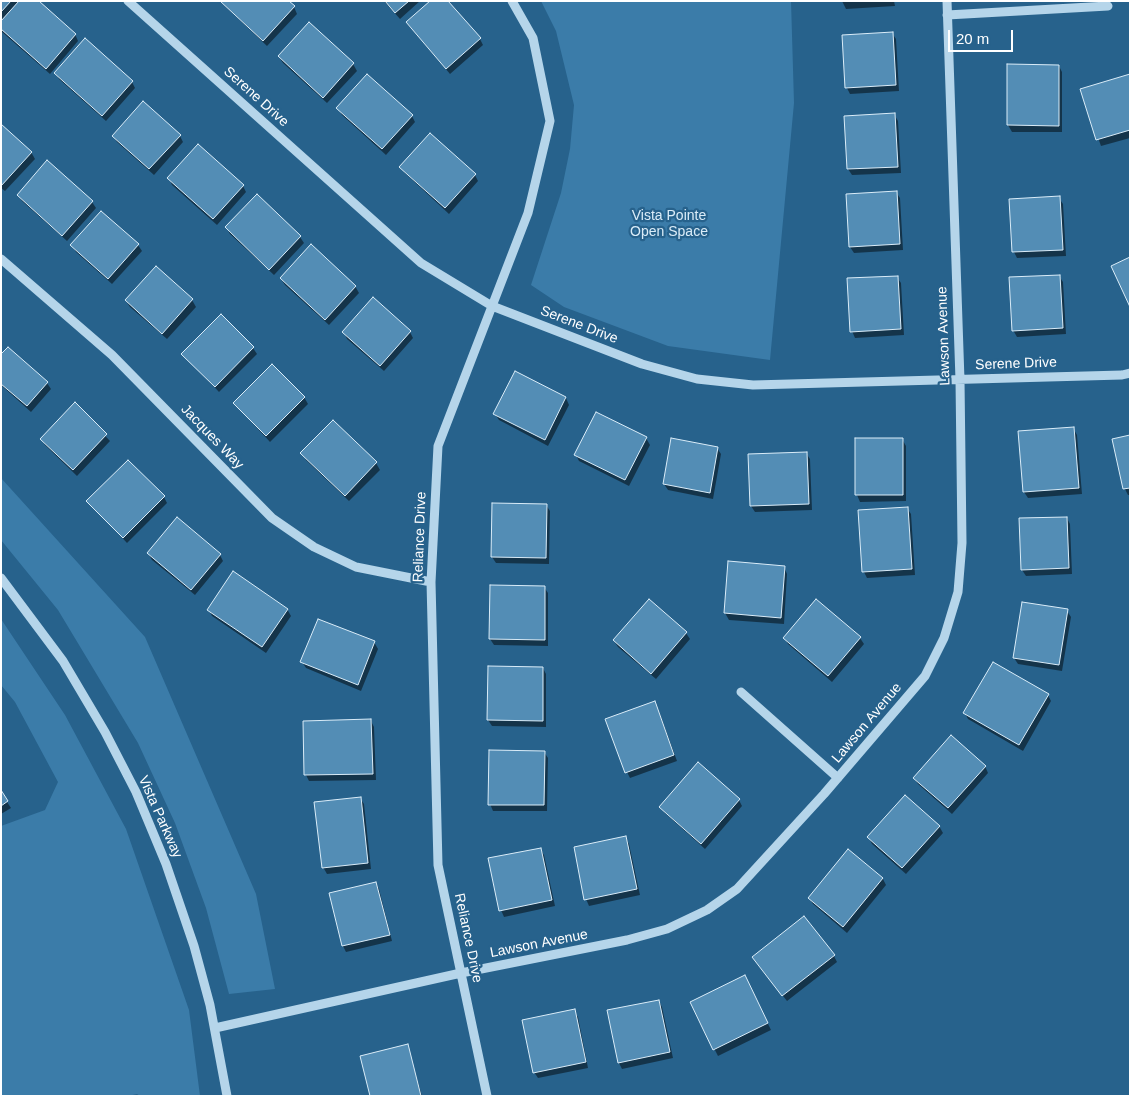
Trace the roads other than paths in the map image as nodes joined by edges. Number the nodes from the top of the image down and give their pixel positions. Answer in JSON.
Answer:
{"nodes":[{"id":1,"x":128,"y":1,"type":"edge"},
{"id":2,"x":512,"y":1,"type":"edge"},
{"id":3,"x":946,"y":1,"type":"edge"},
{"id":4,"x":1108,"y":6,"type":"dead end"},
{"id":5,"x":947,"y":15,"type":"junction"},
{"id":6,"x":1,"y":259,"type":"edge"},
{"id":7,"x":492,"y":306,"type":"junction"},
{"id":8,"x":1130,"y":372,"type":"edge"},
{"id":9,"x":960,"y":380,"type":"junction"},
{"id":10,"x":1,"y":578,"type":"edge"},
{"id":11,"x":431,"y":582,"type":"junction"},
{"id":12,"x":741,"y":692,"type":"dead end"},
{"id":13,"x":838,"y":778,"type":"junction"},
{"id":14,"x":461,"y":973,"type":"junction"},
{"id":15,"x":215,"y":1028,"type":"junction"},
{"id":16,"x":226,"y":1096,"type":"edge"},
{"id":17,"x":486,"y":1096,"type":"edge"}],
"edges":[{"from":1,"to":7,"type":"street","name":"Serene Drive"},
{"from":2,"to":7,"type":"street","name":"Reliance Drive"},
{"from":3,"to":5,"type":"street","name":"Lawson Avenue"},
{"from":4,"to":5,"type":"street"},
{"from":5,"to":9,"type":"street","name":"Lawson Avenue"},
{"from":6,"to":11,"type":"street","name":"Jacques Way"},
{"from":7,"to":9,"type":"street","name":"Serene Drive"},
{"from":7,"to":11,"type":"street","name":"Reliance Drive"},
{"from":8,"to":9,"type":"street","name":"Serene Drive"},
{"from":9,"to":13,"type":"street","name":"Lawson Avenue"},
{"from":10,"to":15,"type":"street","name":"Vista Parkway"},
{"from":11,"to":14,"type":"street","name":"Reliance Drive"},
{"from":12,"to":13,"type":"street"},
{"from":13,"to":14,"type":"street","name":"Lawson Avenue"},
{"from":14,"to":15,"type":"street","name":"Lawson Avenue"},
{"from":14,"to":17,"type":"street","name":"Reliance Drive"},
{"from":15,"to":16,"type":"street","name":"Vista Parkway"}]}
